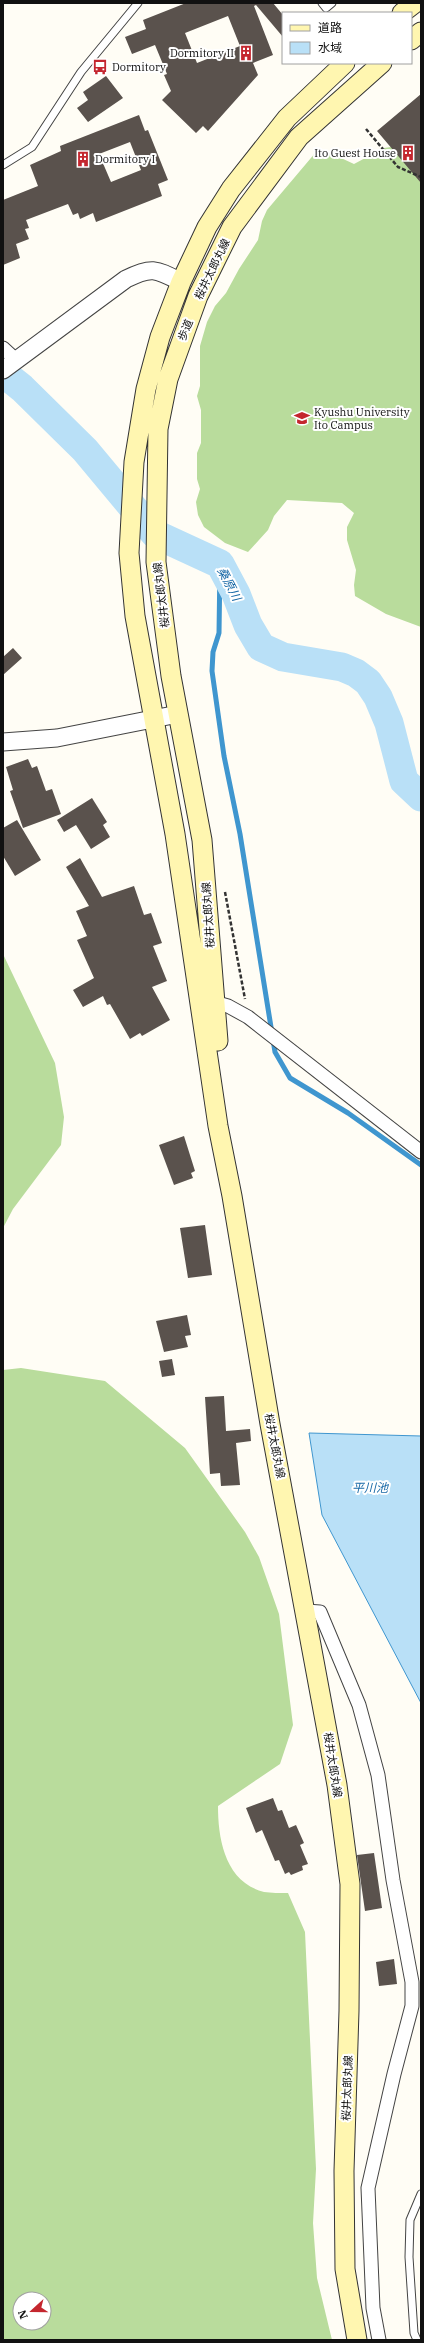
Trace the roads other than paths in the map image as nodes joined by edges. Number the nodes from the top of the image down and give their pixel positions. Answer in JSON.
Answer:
{"nodes":[{"id":1,"x":138,"y":3,"type":"edge"},
{"id":2,"x":322,"y":3,"type":"edge"},
{"id":3,"x":332,"y":3,"type":"edge"},
{"id":4,"x":414,"y":3,"type":"edge"},
{"id":5,"x":403,"y":12,"type":"edge"},
{"id":6,"x":421,"y":32,"type":"edge"},
{"id":7,"x":412,"y":39,"type":"edge"},
{"id":8,"x":344,"y":64,"type":"edge"},
{"id":9,"x":381,"y":64,"type":"edge"},
{"id":10,"x":3,"y":164,"type":"edge"},
{"id":11,"x":181,"y":282,"type":"junction"},
{"id":12,"x":3,"y":348,"type":"edge"},
{"id":13,"x":10,"y":365,"type":"edge"},
{"id":14,"x":178,"y":714,"type":"junction"},
{"id":15,"x":153,"y":719,"type":"junction"},
{"id":16,"x":3,"y":742,"type":"edge"},
{"id":17,"x":207,"y":1000,"type":"junction"},
{"id":18,"x":421,"y":1152,"type":"edge"},
{"id":19,"x":306,"y":1611,"type":"junction"},
{"id":20,"x":421,"y":2194,"type":"edge"},
{"id":21,"x":358,"y":2340,"type":"edge"},
{"id":22,"x":379,"y":2340,"type":"edge"},
{"id":23,"x":418,"y":2340,"type":"edge"}],
"edges":[{"from":1,"to":10,"type":"lane"},
{"from":2,"to":3,"type":"lane"},
{"from":4,"to":5,"type":"main road"},
{"from":6,"to":7,"type":"main road"},
{"from":8,"to":11,"type":"main road","name":"桜井太郎丸線"},
{"from":9,"to":14,"type":"main road","name":"桜井太郎丸線"},
{"from":11,"to":13,"type":"street"},
{"from":11,"to":15,"type":"main road","name":"桜井太郎丸線"},
{"from":12,"to":13,"type":"street"},
{"from":14,"to":15,"type":"street"},
{"from":14,"to":17,"type":"main road","name":"桜井太郎丸線"},
{"from":15,"to":16,"type":"street"},
{"from":15,"to":17,"type":"main road","name":"桜井太郎丸線"},
{"from":17,"to":18,"type":"street"},
{"from":17,"to":19,"type":"main road","name":"桜井太郎丸線"},
{"from":19,"to":21,"type":"main road","name":"桜井太郎丸線"},
{"from":19,"to":22,"type":"street"},
{"from":20,"to":23,"type":"lane"}]}
